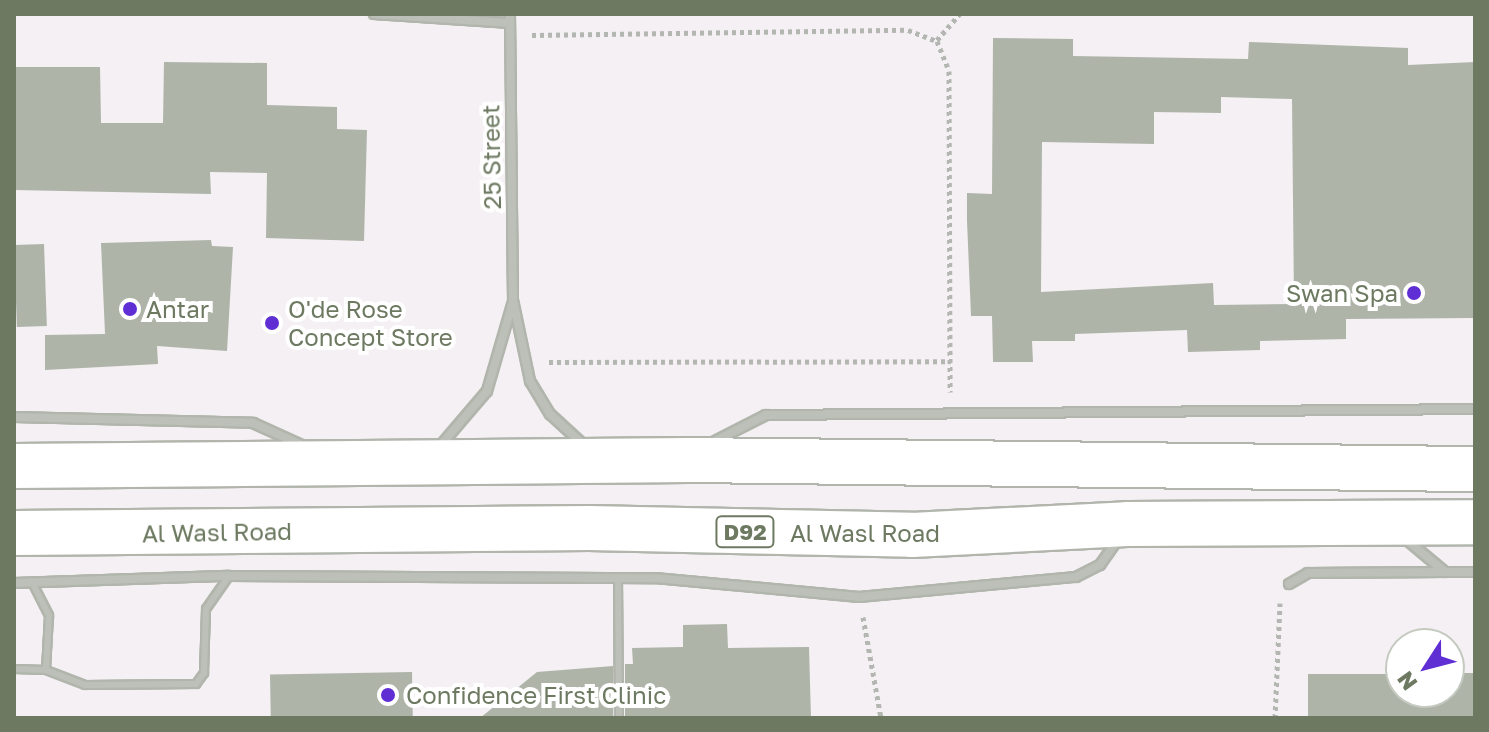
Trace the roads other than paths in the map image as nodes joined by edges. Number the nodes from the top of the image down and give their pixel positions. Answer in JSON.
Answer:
{"nodes":[{"id":1,"x":374,"y":14,"type":"edge"},
{"id":2,"x":510,"y":19,"type":"edge"},
{"id":3,"x":513,"y":300,"type":"junction"},
{"id":4,"x":1475,"y":409,"type":"edge"},
{"id":5,"x":14,"y":417,"type":"edge"},
{"id":6,"x":688,"y":460,"type":"junction"},
{"id":7,"x":604,"y":461,"type":"junction"},
{"id":8,"x":329,"y":463,"type":"junction"},
{"id":9,"x":420,"y":463,"type":"junction"},
{"id":10,"x":14,"y":466,"type":"edge"},
{"id":11,"x":1475,"y":469,"type":"edge"},
{"id":12,"x":1475,"y":522,"type":"edge"},
{"id":13,"x":1392,"y":523,"type":"junction"},
{"id":14,"x":1127,"y":524,"type":"junction"},
{"id":15,"x":14,"y":533,"type":"edge"},
{"id":16,"x":1445,"y":572,"type":"junction"},
{"id":17,"x":1475,"y":572,"type":"edge"},
{"id":18,"x":229,"y":576,"type":"junction"},
{"id":19,"x":618,"y":578,"type":"junction"},
{"id":20,"x":32,"y":582,"type":"junction"},
{"id":21,"x":14,"y":583,"type":"edge"},
{"id":22,"x":1289,"y":584,"type":"road end"},
{"id":23,"x":14,"y":669,"type":"edge"},
{"id":24,"x":46,"y":670,"type":"junction"},
{"id":25,"x":619,"y":718,"type":"edge"}],
"edges":[{"from":1,"to":2,"type":"street"},
{"from":2,"to":3,"type":"street","name":"25 Street"},
{"from":3,"to":7,"type":"street","name":"25 Street"},
{"from":3,"to":9,"type":"street","name":"25 Street"},
{"from":4,"to":6,"type":"street"},
{"from":5,"to":8,"type":"street"},
{"from":6,"to":7,"type":"main road"},
{"from":6,"to":11,"type":"main road"},
{"from":7,"to":9,"type":"main road"},
{"from":8,"to":9,"type":"main road"},
{"from":8,"to":10,"type":"main road"},
{"from":12,"to":13,"type":"main road","name":"Al Wasl Road","number":"D92"},
{"from":13,"to":14,"type":"main road","name":"Al Wasl Road","number":"D92"},
{"from":13,"to":16,"type":"street"},
{"from":14,"to":15,"type":"main road","name":"Al Wasl Road","number":"D92"},
{"from":14,"to":19,"type":"street"},
{"from":16,"to":17,"type":"street"},
{"from":16,"to":22,"type":"street"},
{"from":18,"to":19,"type":"street"},
{"from":18,"to":20,"type":"street"},
{"from":18,"to":24,"type":"lane"},
{"from":19,"to":25,"type":"lane"},
{"from":20,"to":21,"type":"street"},
{"from":20,"to":24,"type":"lane"},
{"from":23,"to":24,"type":"lane"}]}
